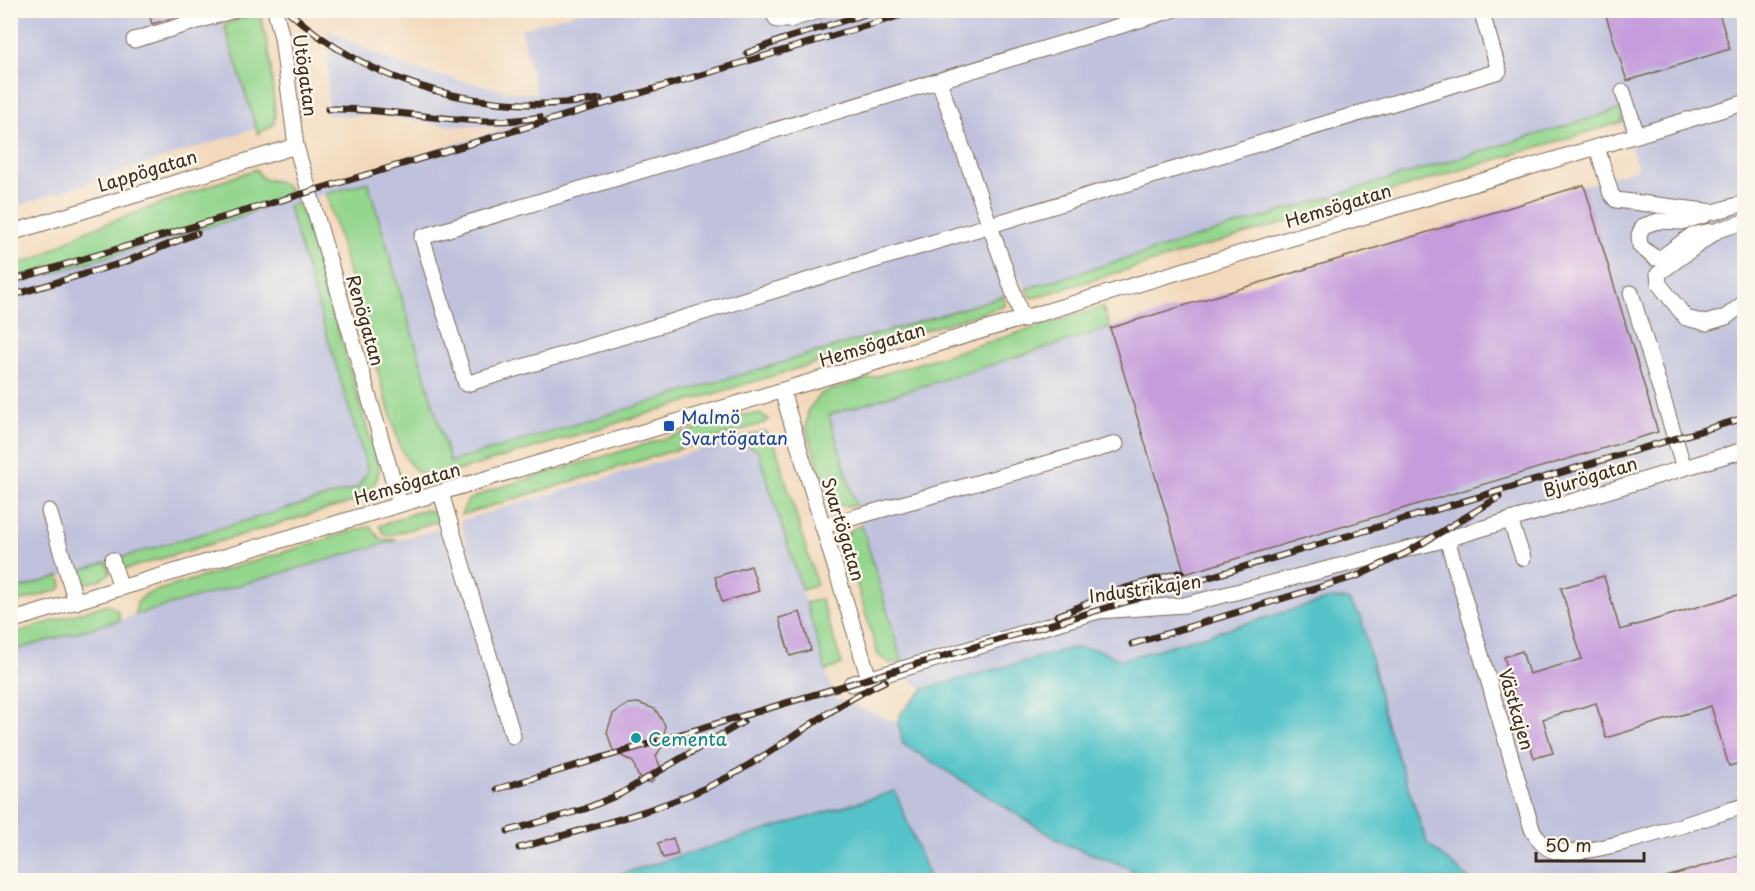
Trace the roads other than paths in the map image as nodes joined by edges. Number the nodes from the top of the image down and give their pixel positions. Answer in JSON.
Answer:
{"nodes":[{"id":1,"x":234,"y":10,"type":"edge"},
{"id":2,"x":275,"y":10,"type":"edge"},
{"id":3,"x":771,"y":10,"type":"edge"},
{"id":4,"x":821,"y":10,"type":"edge"},
{"id":5,"x":1172,"y":10,"type":"edge"},
{"id":6,"x":1481,"y":10,"type":"edge"},
{"id":7,"x":134,"y":40,"type":"dead end"},
{"id":8,"x":939,"y":81,"type":"junction"},
{"id":9,"x":1623,"y":92,"type":"dead end"},
{"id":10,"x":1744,"y":103,"type":"edge"},
{"id":11,"x":1637,"y":135,"type":"junction"},
{"id":12,"x":296,"y":146,"type":"junction"},
{"id":13,"x":1597,"y":147,"type":"junction"},
{"id":14,"x":1744,"y":203,"type":"edge"},
{"id":15,"x":1716,"y":211,"type":"junction"},
{"id":16,"x":1744,"y":222,"type":"edge"},
{"id":17,"x":992,"y":226,"type":"junction"},
{"id":18,"x":1718,"y":230,"type":"junction"},
{"id":19,"x":10,"y":232,"type":"edge"},
{"id":20,"x":1631,"y":293,"type":"dead end"},
{"id":21,"x":1744,"y":303,"type":"edge"},
{"id":22,"x":1023,"y":320,"type":"junction"},
{"id":23,"x":782,"y":391,"type":"junction"},
{"id":24,"x":1116,"y":444,"type":"dead end"},
{"id":25,"x":1744,"y":450,"type":"edge"},
{"id":26,"x":1684,"y":468,"type":"junction"},
{"id":27,"x":441,"y":493,"type":"junction"},
{"id":28,"x":400,"y":504,"type":"junction"},
{"id":29,"x":49,"y":511,"type":"dead end"},
{"id":30,"x":1510,"y":520,"type":"junction"},
{"id":31,"x":823,"y":526,"type":"junction"},
{"id":32,"x":1447,"y":539,"type":"junction"},
{"id":33,"x":1523,"y":558,"type":"dead end"},
{"id":34,"x":112,"y":560,"type":"dead end"},
{"id":35,"x":121,"y":588,"type":"junction"},
{"id":36,"x":76,"y":602,"type":"junction"},
{"id":37,"x":10,"y":621,"type":"edge"},
{"id":38,"x":869,"y":679,"type":"junction"},
{"id":39,"x":851,"y":684,"type":"dead end"},
{"id":40,"x":513,"y":736,"type":"dead end"},
{"id":41,"x":1744,"y":806,"type":"edge"}],
"edges":[{"from":1,"to":7,"type":"street"},
{"from":2,"to":12,"type":"street","name":"Utögatan"},
{"from":3,"to":4,"type":"street"},
{"from":5,"to":8,"type":"street"},
{"from":6,"to":17,"type":"street"},
{"from":8,"to":17,"type":"street"},
{"from":8,"to":17,"type":"street"},
{"from":9,"to":11,"type":"street"},
{"from":10,"to":11,"type":"street","name":"Hemsögatan"},
{"from":11,"to":13,"type":"street","name":"Hemsögatan"},
{"from":12,"to":19,"type":"street","name":"Lappögatan"},
{"from":12,"to":28,"type":"street","name":"Renögatan"},
{"from":13,"to":15,"type":"street"},
{"from":13,"to":22,"type":"street","name":"Hemsögatan"},
{"from":14,"to":15,"type":"street"},
{"from":15,"to":18,"type":"street"},
{"from":16,"to":18,"type":"street"},
{"from":17,"to":22,"type":"street"},
{"from":18,"to":21,"type":"street"},
{"from":20,"to":26,"type":"street"},
{"from":22,"to":23,"type":"street","name":"Hemsögatan"},
{"from":23,"to":27,"type":"street","name":"Hemsögatan"},
{"from":23,"to":31,"type":"street","name":"Svartögatan"},
{"from":24,"to":31,"type":"street"},
{"from":25,"to":26,"type":"street","name":"Bjurögatan"},
{"from":26,"to":30,"type":"street","name":"Bjurögatan"},
{"from":27,"to":28,"type":"street","name":"Hemsögatan"},
{"from":27,"to":40,"type":"street"},
{"from":28,"to":35,"type":"street","name":"Hemsögatan"},
{"from":29,"to":36,"type":"street"},
{"from":30,"to":32,"type":"street","name":"Bjurögatan"},
{"from":30,"to":33,"type":"street"},
{"from":31,"to":38,"type":"street","name":"Svartögatan"},
{"from":32,"to":38,"type":"street","name":"Industrikajen"},
{"from":32,"to":41,"type":"street","name":"Västkajen"},
{"from":34,"to":35,"type":"street"},
{"from":35,"to":36,"type":"street","name":"Hemsögatan"},
{"from":36,"to":37,"type":"street","name":"Hemsögatan"},
{"from":38,"to":39,"type":"street","name":"Industrikajen"}]}
